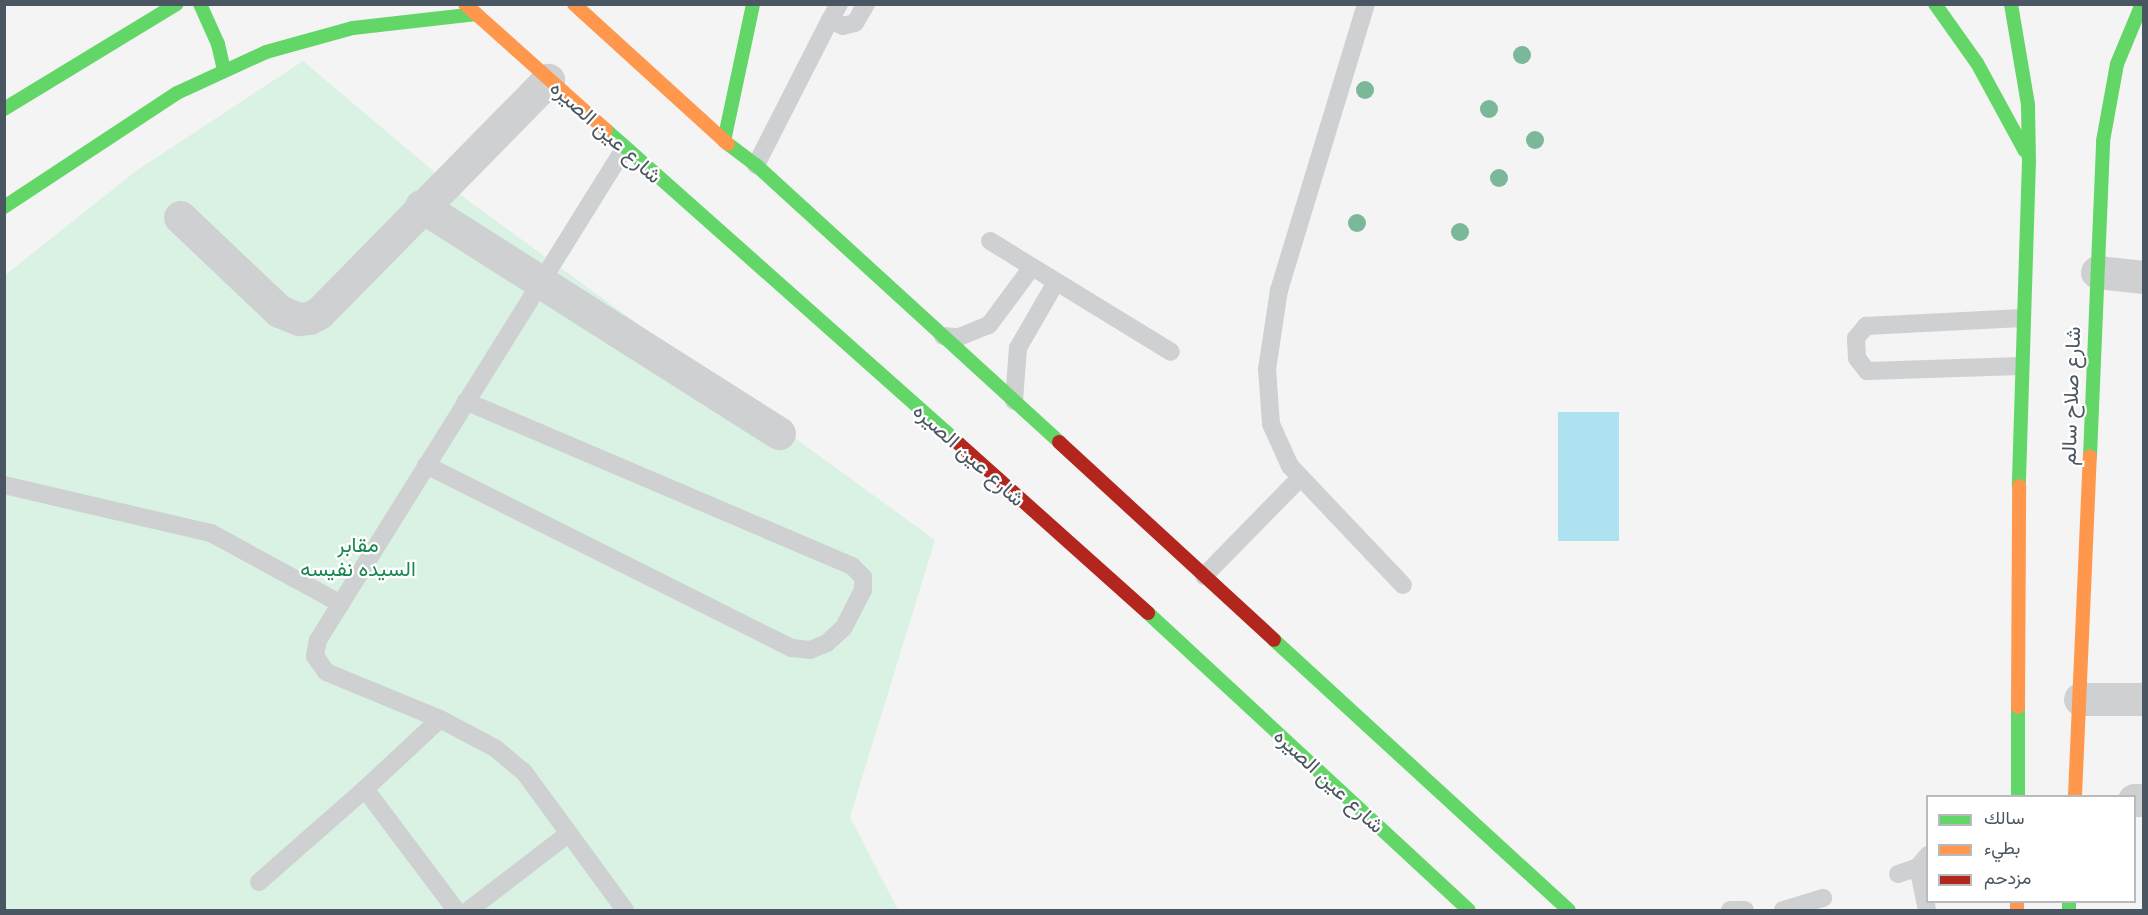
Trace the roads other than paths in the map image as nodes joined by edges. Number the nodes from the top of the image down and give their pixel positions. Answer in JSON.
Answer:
{"nodes":[{"id":1,"x":177,"y":4,"type":"edge"},
{"id":2,"x":200,"y":4,"type":"edge"},
{"id":3,"x":465,"y":4,"type":"edge"},
{"id":4,"x":574,"y":4,"type":"edge"},
{"id":5,"x":753,"y":4,"type":"edge"},
{"id":6,"x":866,"y":4,"type":"edge"},
{"id":7,"x":1366,"y":4,"type":"edge"},
{"id":8,"x":1935,"y":4,"type":"edge"},
{"id":9,"x":2011,"y":4,"type":"edge"},
{"id":10,"x":2142,"y":4,"type":"edge"},
{"id":11,"x":835,"y":12,"type":"edge"},
{"id":12,"x":476,"y":14,"type":"junction"},
{"id":13,"x":224,"y":69,"type":"junction"},
{"id":14,"x":548,"y":80,"type":"junction"},
{"id":15,"x":4,"y":110,"type":"edge"},
{"id":16,"x":724,"y":141,"type":"junction"},
{"id":17,"x":624,"y":149,"type":"junction"},
{"id":18,"x":2029,"y":161,"type":"junction"},
{"id":19,"x":756,"y":165,"type":"junction"},
{"id":20,"x":421,"y":206,"type":"junction"},
{"id":21,"x":4,"y":207,"type":"edge"},
{"id":22,"x":180,"y":217,"type":"dead end"},
{"id":23,"x":990,"y":241,"type":"dead end"},
{"id":24,"x":1032,"y":267,"type":"junction"},
{"id":25,"x":2097,"y":272,"type":"junction"},
{"id":26,"x":2144,"y":277,"type":"edge"},
{"id":27,"x":1056,"y":282,"type":"junction"},
{"id":28,"x":541,"y":283,"type":"junction"},
{"id":29,"x":2022,"y":318,"type":"junction"},
{"id":30,"x":942,"y":336,"type":"junction"},
{"id":31,"x":1171,"y":352,"type":"dead end"},
{"id":32,"x":2020,"y":366,"type":"junction"},
{"id":33,"x":466,"y":401,"type":"junction"},
{"id":34,"x":1014,"y":403,"type":"junction"},
{"id":35,"x":779,"y":433,"type":"dead end"},
{"id":36,"x":426,"y":465,"type":"junction"},
{"id":37,"x":1299,"y":479,"type":"junction"},
{"id":38,"x":4,"y":485,"type":"edge"},
{"id":39,"x":1204,"y":576,"type":"junction"},
{"id":40,"x":1403,"y":585,"type":"dead end"},
{"id":41,"x":341,"y":604,"type":"junction"},
{"id":42,"x":2080,"y":699,"type":"junction"},
{"id":43,"x":2144,"y":699,"type":"edge"},
{"id":44,"x":440,"y":720,"type":"junction"},
{"id":45,"x":365,"y":789,"type":"junction"},
{"id":46,"x":2018,"y":795,"type":"edge"},
{"id":47,"x":2075,"y":795,"type":"edge"},
{"id":48,"x":568,"y":834,"type":"junction"},
{"id":49,"x":1923,"y":861,"type":"edge"},
{"id":50,"x":1898,"y":874,"type":"dead end"},
{"id":51,"x":259,"y":882,"type":"dead end"},
{"id":52,"x":1926,"y":890,"type":"edge"},
{"id":53,"x":1823,"y":898,"type":"dead end"},
{"id":54,"x":446,"y":907,"type":"edge"},
{"id":55,"x":469,"y":910,"type":"edge"},
{"id":56,"x":625,"y":910,"type":"edge"},
{"id":57,"x":1469,"y":910,"type":"edge"},
{"id":58,"x":1569,"y":910,"type":"edge"},
{"id":59,"x":1730,"y":910,"type":"edge"},
{"id":60,"x":1745,"y":910,"type":"edge"},
{"id":61,"x":1784,"y":910,"type":"edge"}],
"edges":[{"from":1,"to":15,"type":"main road"},
{"from":2,"to":13,"type":"main road"},
{"from":3,"to":12,"type":"main road","name":"شارع عين الصيره"},
{"from":4,"to":16,"type":"main road"},
{"from":5,"to":16,"type":"main road"},
{"from":6,"to":11,"type":"lane"},
{"from":7,"to":37,"type":"lane"},
{"from":8,"to":18,"type":"main road"},
{"from":9,"to":18,"type":"main road"},
{"from":10,"to":25,"type":"main road","name":"شارع صلاح سالم"},
{"from":11,"to":19,"type":"lane"},
{"from":12,"to":13,"type":"main road"},
{"from":12,"to":14,"type":"main road","name":"شارع عين الصيره"},
{"from":13,"to":21,"type":"main road"},
{"from":14,"to":17,"type":"main road","name":"شارع عين الصيره"},
{"from":14,"to":20,"type":"street"},
{"from":16,"to":19,"type":"main road"},
{"from":17,"to":28,"type":"lane"},
{"from":17,"to":57,"type":"main road","name":"شارع عين الصيره"},
{"from":18,"to":29,"type":"main road"},
{"from":19,"to":30,"type":"main road"},
{"from":20,"to":22,"type":"street"},
{"from":20,"to":28,"type":"street"},
{"from":23,"to":24,"type":"lane"},
{"from":24,"to":27,"type":"lane"},
{"from":24,"to":30,"type":"lane"},
{"from":25,"to":26,"type":"street"},
{"from":25,"to":42,"type":"main road","name":"شارع صلاح سالم"},
{"from":27,"to":31,"type":"lane"},
{"from":27,"to":34,"type":"lane"},
{"from":28,"to":33,"type":"lane"},
{"from":28,"to":35,"type":"street"},
{"from":29,"to":32,"type":"main road"},
{"from":29,"to":32,"type":"lane"},
{"from":30,"to":34,"type":"main road"},
{"from":32,"to":46,"type":"main road"},
{"from":33,"to":36,"type":"lane"},
{"from":33,"to":36,"type":"lane"},
{"from":34,"to":39,"type":"main road"},
{"from":36,"to":41,"type":"lane"},
{"from":37,"to":39,"type":"lane"},
{"from":37,"to":40,"type":"lane"},
{"from":38,"to":41,"type":"lane"},
{"from":39,"to":58,"type":"main road"},
{"from":41,"to":44,"type":"lane"},
{"from":42,"to":43,"type":"street"},
{"from":42,"to":47,"type":"main road","name":"شارع صلاح سالم"},
{"from":44,"to":45,"type":"lane"},
{"from":44,"to":48,"type":"lane"},
{"from":45,"to":51,"type":"lane"},
{"from":45,"to":54,"type":"lane"},
{"from":48,"to":55,"type":"lane"},
{"from":48,"to":56,"type":"lane"},
{"from":49,"to":50,"type":"lane"},
{"from":49,"to":52,"type":"lane"},
{"from":53,"to":61,"type":"lane"},
{"from":59,"to":60,"type":"lane"}]}
